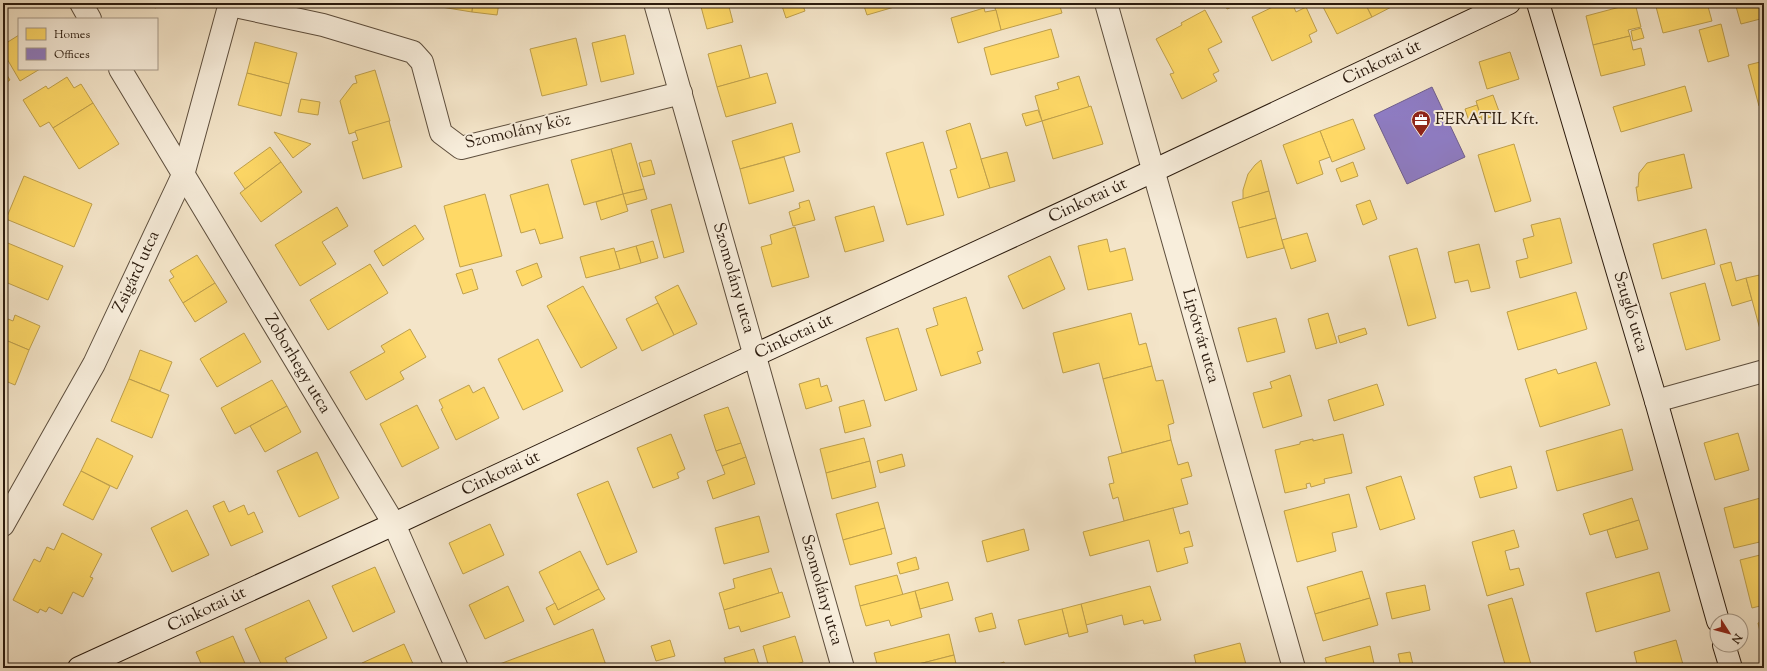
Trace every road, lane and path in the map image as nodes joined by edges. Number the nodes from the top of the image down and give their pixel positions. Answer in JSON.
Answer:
{"nodes":[{"id":1,"x":81,"y":3,"type":"edge"},
{"id":2,"x":655,"y":3,"type":"edge"},
{"id":3,"x":1106,"y":3,"type":"edge"},
{"id":4,"x":1509,"y":3,"type":"edge"},
{"id":5,"x":1538,"y":3,"type":"edge"},
{"id":6,"x":230,"y":4,"type":"edge"},
{"id":7,"x":89,"y":18,"type":"edge"},
{"id":8,"x":121,"y":70,"type":"edge"},
{"id":9,"x":681,"y":93,"type":"junction"},
{"id":10,"x":1153,"y":171,"type":"junction"},
{"id":11,"x":183,"y":175,"type":"junction"},
{"id":12,"x":755,"y":355,"type":"junction"},
{"id":13,"x":1764,"y":371,"type":"edge"},
{"id":14,"x":1656,"y":401,"type":"junction"},
{"id":15,"x":394,"y":524,"type":"junction"},
{"id":16,"x":3,"y":525,"type":"edge"},
{"id":17,"x":1716,"y":613,"type":"edge"},
{"id":18,"x":1726,"y":653,"type":"edge"},
{"id":19,"x":79,"y":668,"type":"edge"},
{"id":20,"x":457,"y":668,"type":"edge"},
{"id":21,"x":843,"y":668,"type":"edge"},
{"id":22,"x":1294,"y":668,"type":"edge"},
{"id":23,"x":1731,"y":668,"type":"edge"}],
"edges":[{"from":1,"to":7,"type":"street"},
{"from":2,"to":9,"type":"street","name":"Szomolány utca"},
{"from":3,"to":10,"type":"street","name":"Lipótvár utca"},
{"from":4,"to":10,"type":"street","name":"Cinkotai út"},
{"from":5,"to":14,"type":"street","name":"Szugló utca"},
{"from":6,"to":9,"type":"street","name":"Szomolány köz"},
{"from":6,"to":11,"type":"street","name":"Zsigárd utca"},
{"from":8,"to":11,"type":"street","name":"Zoborhegy utca"},
{"from":9,"to":12,"type":"street","name":"Szomolány utca"},
{"from":10,"to":12,"type":"street","name":"Cinkotai út"},
{"from":10,"to":22,"type":"street","name":"Lipótvár utca"},
{"from":11,"to":15,"type":"street","name":"Zoborhegy utca"},
{"from":11,"to":16,"type":"street","name":"Zsigárd utca"},
{"from":12,"to":15,"type":"street","name":"Cinkotai út"},
{"from":12,"to":21,"type":"street","name":"Szomolány utca"},
{"from":13,"to":14,"type":"street"},
{"from":14,"to":17,"type":"street","name":"Szugló utca"},
{"from":15,"to":19,"type":"street","name":"Cinkotai út"},
{"from":15,"to":20,"type":"street","name":"Zoborhegy utca"},
{"from":18,"to":23,"type":"street"}]}
